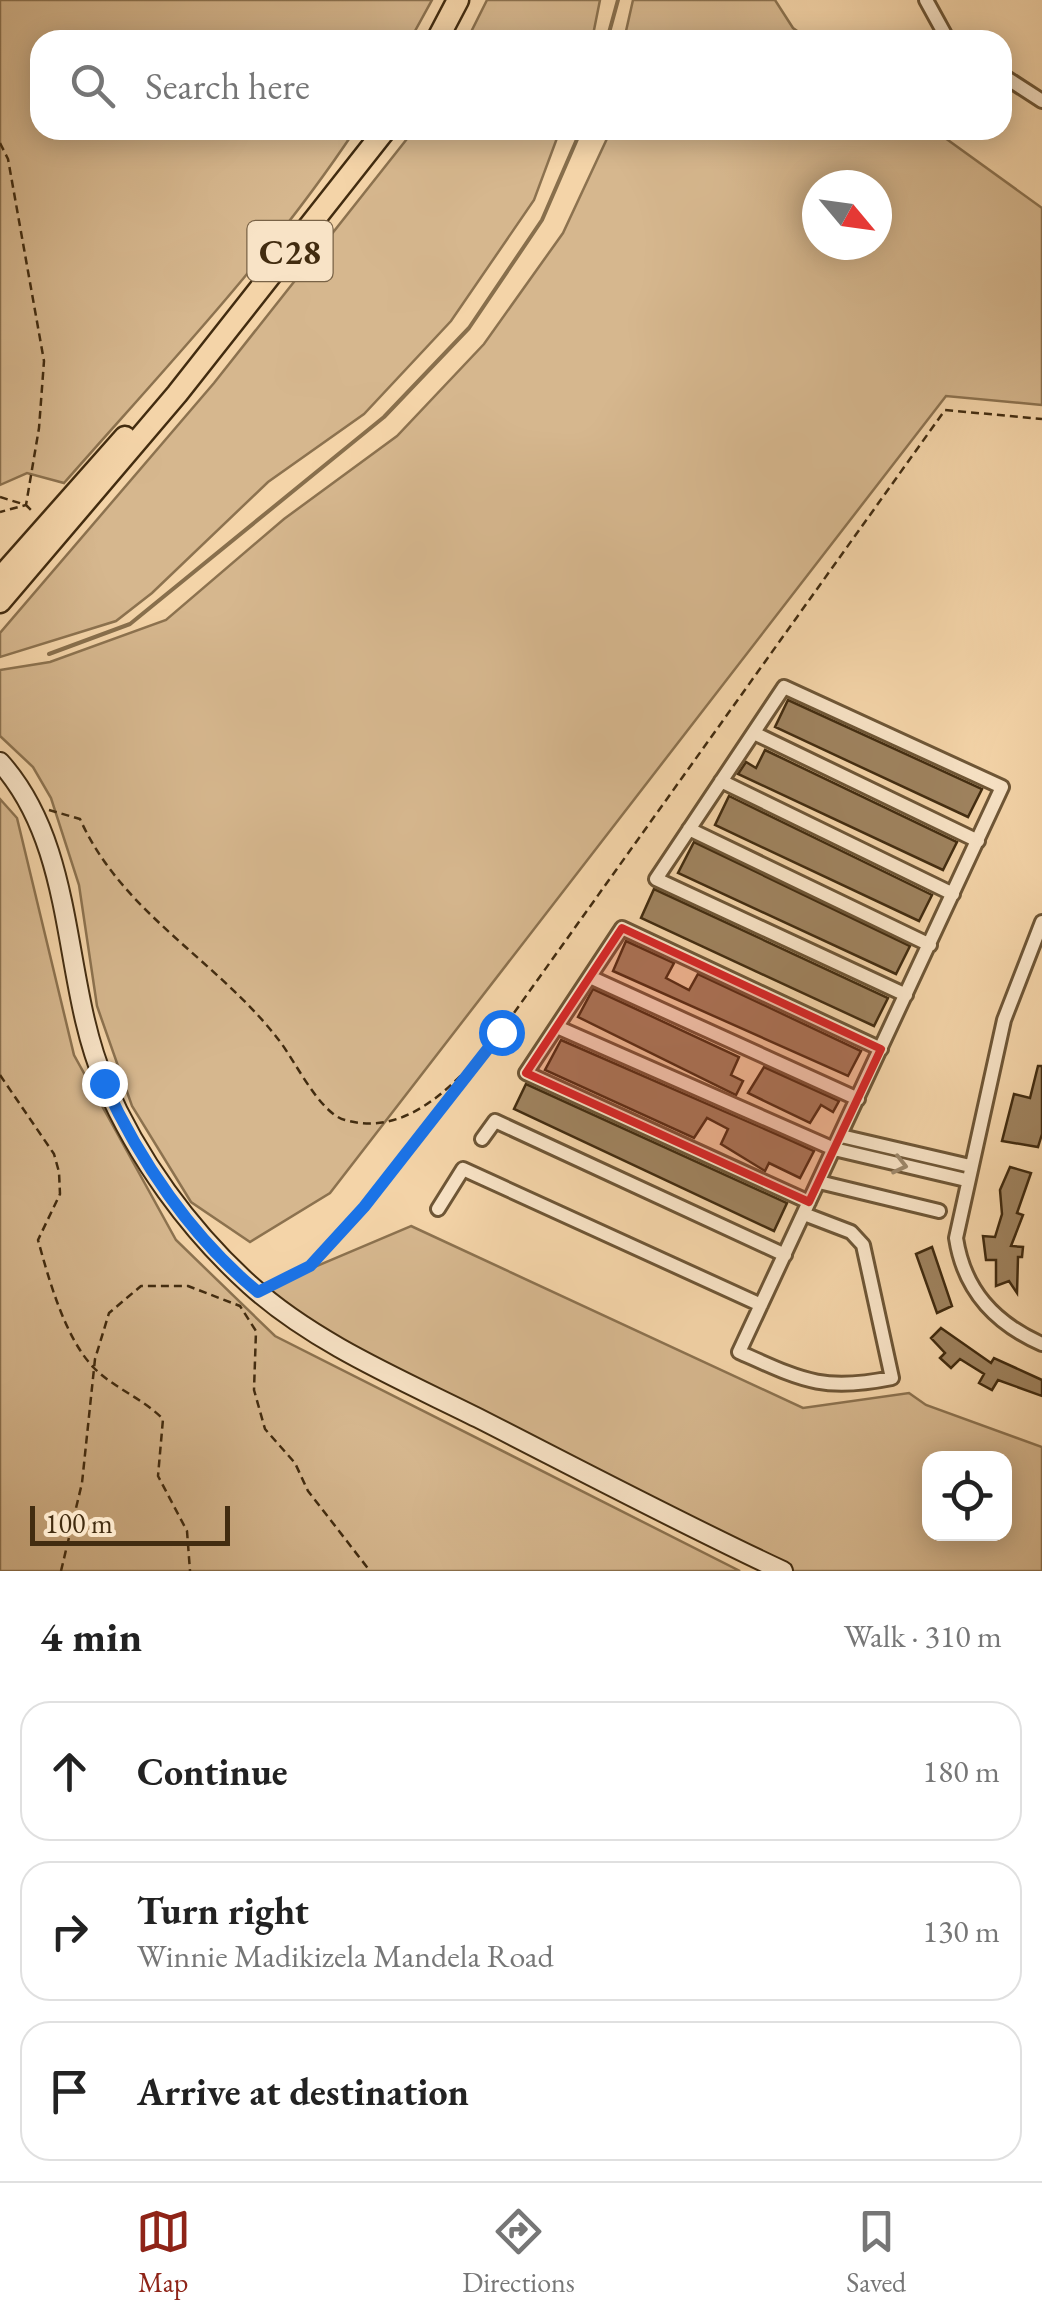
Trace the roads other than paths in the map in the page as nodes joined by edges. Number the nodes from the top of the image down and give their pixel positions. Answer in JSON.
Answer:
{"nodes":[{"id":1,"x":458,"y":0,"type":"edge"},
{"id":2,"x":926,"y":0,"type":"edge"},
{"id":3,"x":442,"y":30,"type":"edge"},
{"id":4,"x":939,"y":30,"type":"edge"},
{"id":5,"x":1012,"y":82,"type":"edge"},
{"id":6,"x":1042,"y":101,"type":"edge"},
{"id":7,"x":377,"y":140,"type":"edge"},
{"id":8,"x":193,"y":371,"type":"junction"},
{"id":9,"x":0,"y":578,"type":"edge"},
{"id":10,"x":0,"y":602,"type":"edge"},
{"id":11,"x":754,"y":733,"type":"junction"},
{"id":12,"x":0,"y":762,"type":"edge"},
{"id":13,"x":721,"y":782,"type":"junction"},
{"id":14,"x":689,"y":829,"type":"junction"},
{"id":15,"x":978,"y":841,"type":"junction"},
{"id":16,"x":953,"y":894,"type":"junction"},
{"id":17,"x":1042,"y":922,"type":"edge"},
{"id":18,"x":930,"y":944,"type":"junction"},
{"id":19,"x":590,"y":978,"type":"junction"},
{"id":20,"x":906,"y":995,"type":"junction"},
{"id":21,"x":556,"y":1026,"type":"junction"},
{"id":22,"x":881,"y":1049,"type":"junction"},
{"id":23,"x":858,"y":1099,"type":"junction"},
{"id":24,"x":482,"y":1139,"type":"dead end"},
{"id":25,"x":837,"y":1142,"type":"junction"},
{"id":26,"x":970,"y":1166,"type":"junction"},
{"id":27,"x":966,"y":1180,"type":"junction"},
{"id":28,"x":818,"y":1182,"type":"junction"},
{"id":29,"x":807,"y":1208,"type":"junction"},
{"id":30,"x":438,"y":1209,"type":"dead end"},
{"id":31,"x":939,"y":1210,"type":"dead end"},
{"id":32,"x":785,"y":1254,"type":"junction"},
{"id":33,"x":761,"y":1305,"type":"junction"},
{"id":34,"x":1042,"y":1344,"type":"edge"},
{"id":35,"x":783,"y":1571,"type":"edge"}],
"edges":[{"from":1,"to":3,"type":"main road"},
{"from":2,"to":4,"type":"street"},
{"from":5,"to":6,"type":"street"},
{"from":7,"to":8,"type":"main road","number":"C28"},
{"from":8,"to":9,"type":"main road","number":"C28"},
{"from":8,"to":10,"type":"main road","number":"C28"},
{"from":11,"to":13,"type":"street"},
{"from":11,"to":15,"type":"street"},
{"from":11,"to":15,"type":"street"},
{"from":12,"to":35,"type":"main road"},
{"from":13,"to":14,"type":"street"},
{"from":13,"to":16,"type":"street"},
{"from":14,"to":18,"type":"street"},
{"from":14,"to":20,"type":"street"},
{"from":15,"to":16,"type":"street"},
{"from":16,"to":18,"type":"street"},
{"from":17,"to":26,"type":"street"},
{"from":18,"to":20,"type":"street"},
{"from":19,"to":21,"type":"street"},
{"from":19,"to":22,"type":"street"},
{"from":19,"to":23,"type":"street"},
{"from":20,"to":22,"type":"street"},
{"from":21,"to":25,"type":"street"},
{"from":21,"to":29,"type":"street"},
{"from":22,"to":23,"type":"street"},
{"from":23,"to":25,"type":"street"},
{"from":24,"to":32,"type":"street"},
{"from":25,"to":26,"type":"street"},
{"from":25,"to":27,"type":"street","one_way":true},
{"from":25,"to":28,"type":"street"},
{"from":26,"to":27,"type":"street"},
{"from":27,"to":34,"type":"street"},
{"from":28,"to":29,"type":"street"},
{"from":28,"to":31,"type":"street"},
{"from":29,"to":32,"type":"street"},
{"from":29,"to":33,"type":"street"},
{"from":30,"to":33,"type":"street"},
{"from":32,"to":33,"type":"street"}]}
